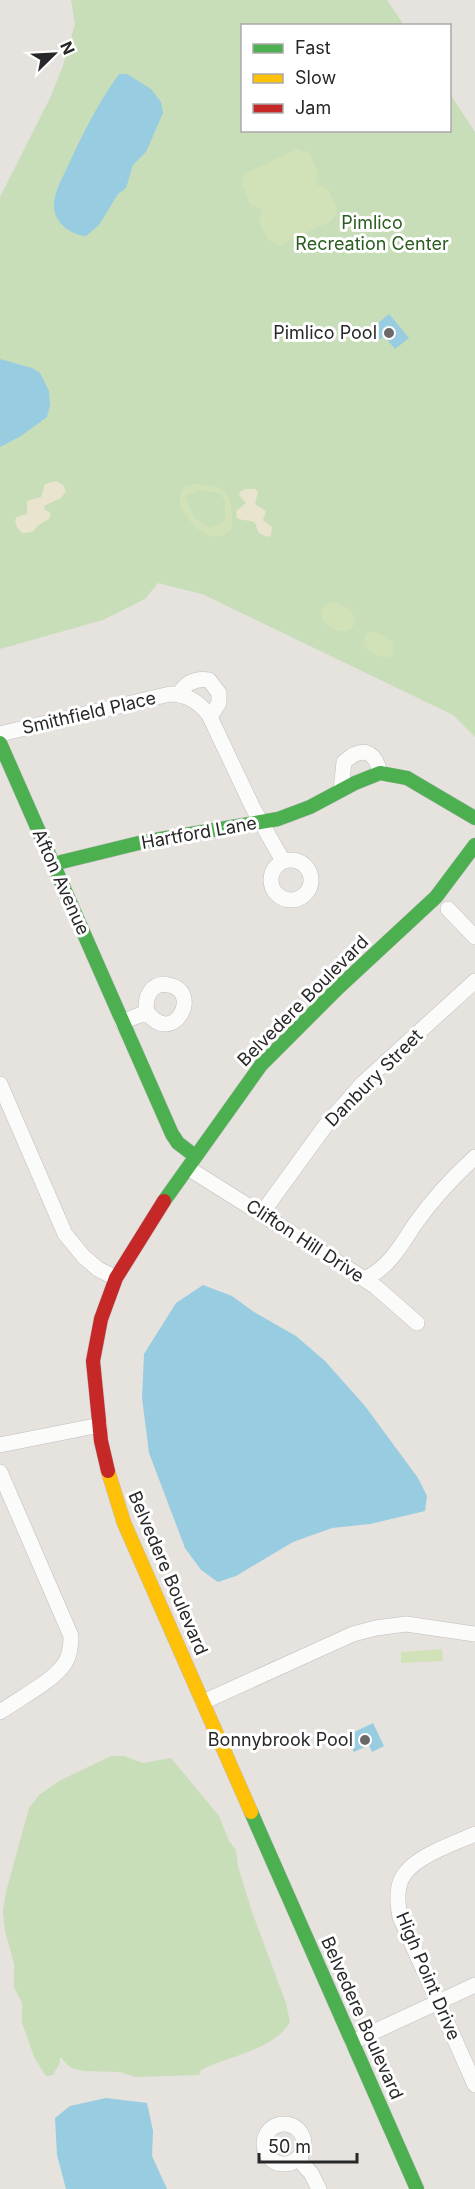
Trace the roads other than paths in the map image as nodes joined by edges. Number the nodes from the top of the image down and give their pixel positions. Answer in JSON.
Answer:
{"nodes":[{"id":1,"x":179,"y":694,"type":"junction"},
{"id":2,"x":210,"y":717,"type":"junction"},
{"id":3,"x":0,"y":734,"type":"edge"},
{"id":4,"x":0,"y":743,"type":"edge"},
{"id":5,"x":380,"y":773,"type":"junction"},
{"id":6,"x":341,"y":790,"type":"junction"},
{"id":7,"x":475,"y":818,"type":"edge"},
{"id":8,"x":261,"y":822,"type":"junction"},
{"id":9,"x":475,"y":845,"type":"edge"},
{"id":10,"x":283,"y":861,"type":"dead end"},
{"id":11,"x":53,"y":864,"type":"junction"},
{"id":12,"x":448,"y":909,"type":"dead end"},
{"id":13,"x":475,"y":937,"type":"edge"},
{"id":14,"x":475,"y":981,"type":"edge"},
{"id":15,"x":147,"y":1012,"type":"dead end"},
{"id":16,"x":123,"y":1022,"type":"junction"},
{"id":17,"x":0,"y":1084,"type":"edge"},
{"id":18,"x":475,"y":1157,"type":"edge"},
{"id":19,"x":191,"y":1162,"type":"junction"},
{"id":20,"x":262,"y":1213,"type":"junction"},
{"id":21,"x":116,"y":1278,"type":"junction"},
{"id":22,"x":365,"y":1279,"type":"junction"},
{"id":23,"x":417,"y":1323,"type":"dead end"},
{"id":24,"x":100,"y":1425,"type":"junction"},
{"id":25,"x":0,"y":1445,"type":"edge"},
{"id":26,"x":0,"y":1472,"type":"edge"},
{"id":27,"x":475,"y":1634,"type":"edge"},
{"id":28,"x":203,"y":1702,"type":"junction"},
{"id":29,"x":0,"y":1712,"type":"edge"},
{"id":30,"x":475,"y":1834,"type":"edge"},
{"id":31,"x":475,"y":1984,"type":"edge"},
{"id":32,"x":438,"y":2002,"type":"junction"},
{"id":33,"x":352,"y":2042,"type":"junction"},
{"id":34,"x":475,"y":2085,"type":"edge"},
{"id":35,"x":298,"y":2159,"type":"dead end"},
{"id":36,"x":319,"y":2189,"type":"edge"},
{"id":37,"x":417,"y":2189,"type":"edge"}],
"edges":[{"from":1,"to":2,"type":"street","name":"Smithfield Place"},
{"from":1,"to":2,"type":"street","name":"Smithfield Place"},
{"from":1,"to":3,"type":"street","name":"Smithfield Place"},
{"from":2,"to":8,"type":"street","name":"Smithfield Place"},
{"from":4,"to":11,"type":"street","name":"Afton Avenue"},
{"from":5,"to":6,"type":"street","name":"Hartford Lane"},
{"from":5,"to":6,"type":"street"},
{"from":5,"to":7,"type":"street"},
{"from":6,"to":8,"type":"street","name":"Hartford Lane"},
{"from":8,"to":10,"type":"street","name":"Smithfield Place"},
{"from":8,"to":11,"type":"street","name":"Hartford Lane"},
{"from":9,"to":19,"type":"street","name":"Belvedere Boulevard"},
{"from":11,"to":16,"type":"street","name":"Afton Avenue"},
{"from":12,"to":13,"type":"street"},
{"from":14,"to":20,"type":"street","name":"Danbury Street"},
{"from":15,"to":16,"type":"street"},
{"from":16,"to":19,"type":"street","name":"Afton Avenue"},
{"from":17,"to":21,"type":"street"},
{"from":18,"to":22,"type":"street"},
{"from":19,"to":20,"type":"street","name":"Clifton Hill Drive"},
{"from":19,"to":21,"type":"street","name":"Belvedere Boulevard"},
{"from":20,"to":22,"type":"street","name":"Clifton Hill Drive"},
{"from":21,"to":24,"type":"street","name":"Belvedere Boulevard"},
{"from":22,"to":23,"type":"street","name":"Clifton Hill Drive"},
{"from":24,"to":25,"type":"street"},
{"from":24,"to":28,"type":"street","name":"Belvedere Boulevard"},
{"from":26,"to":29,"type":"street"},
{"from":27,"to":28,"type":"street"},
{"from":28,"to":33,"type":"street","name":"Belvedere Boulevard"},
{"from":30,"to":32,"type":"street","name":"High Point Drive"},
{"from":31,"to":32,"type":"street"},
{"from":32,"to":33,"type":"street"},
{"from":32,"to":34,"type":"street","name":"High Point Drive"},
{"from":33,"to":37,"type":"street","name":"Belvedere Boulevard"},
{"from":35,"to":36,"type":"street"}]}
